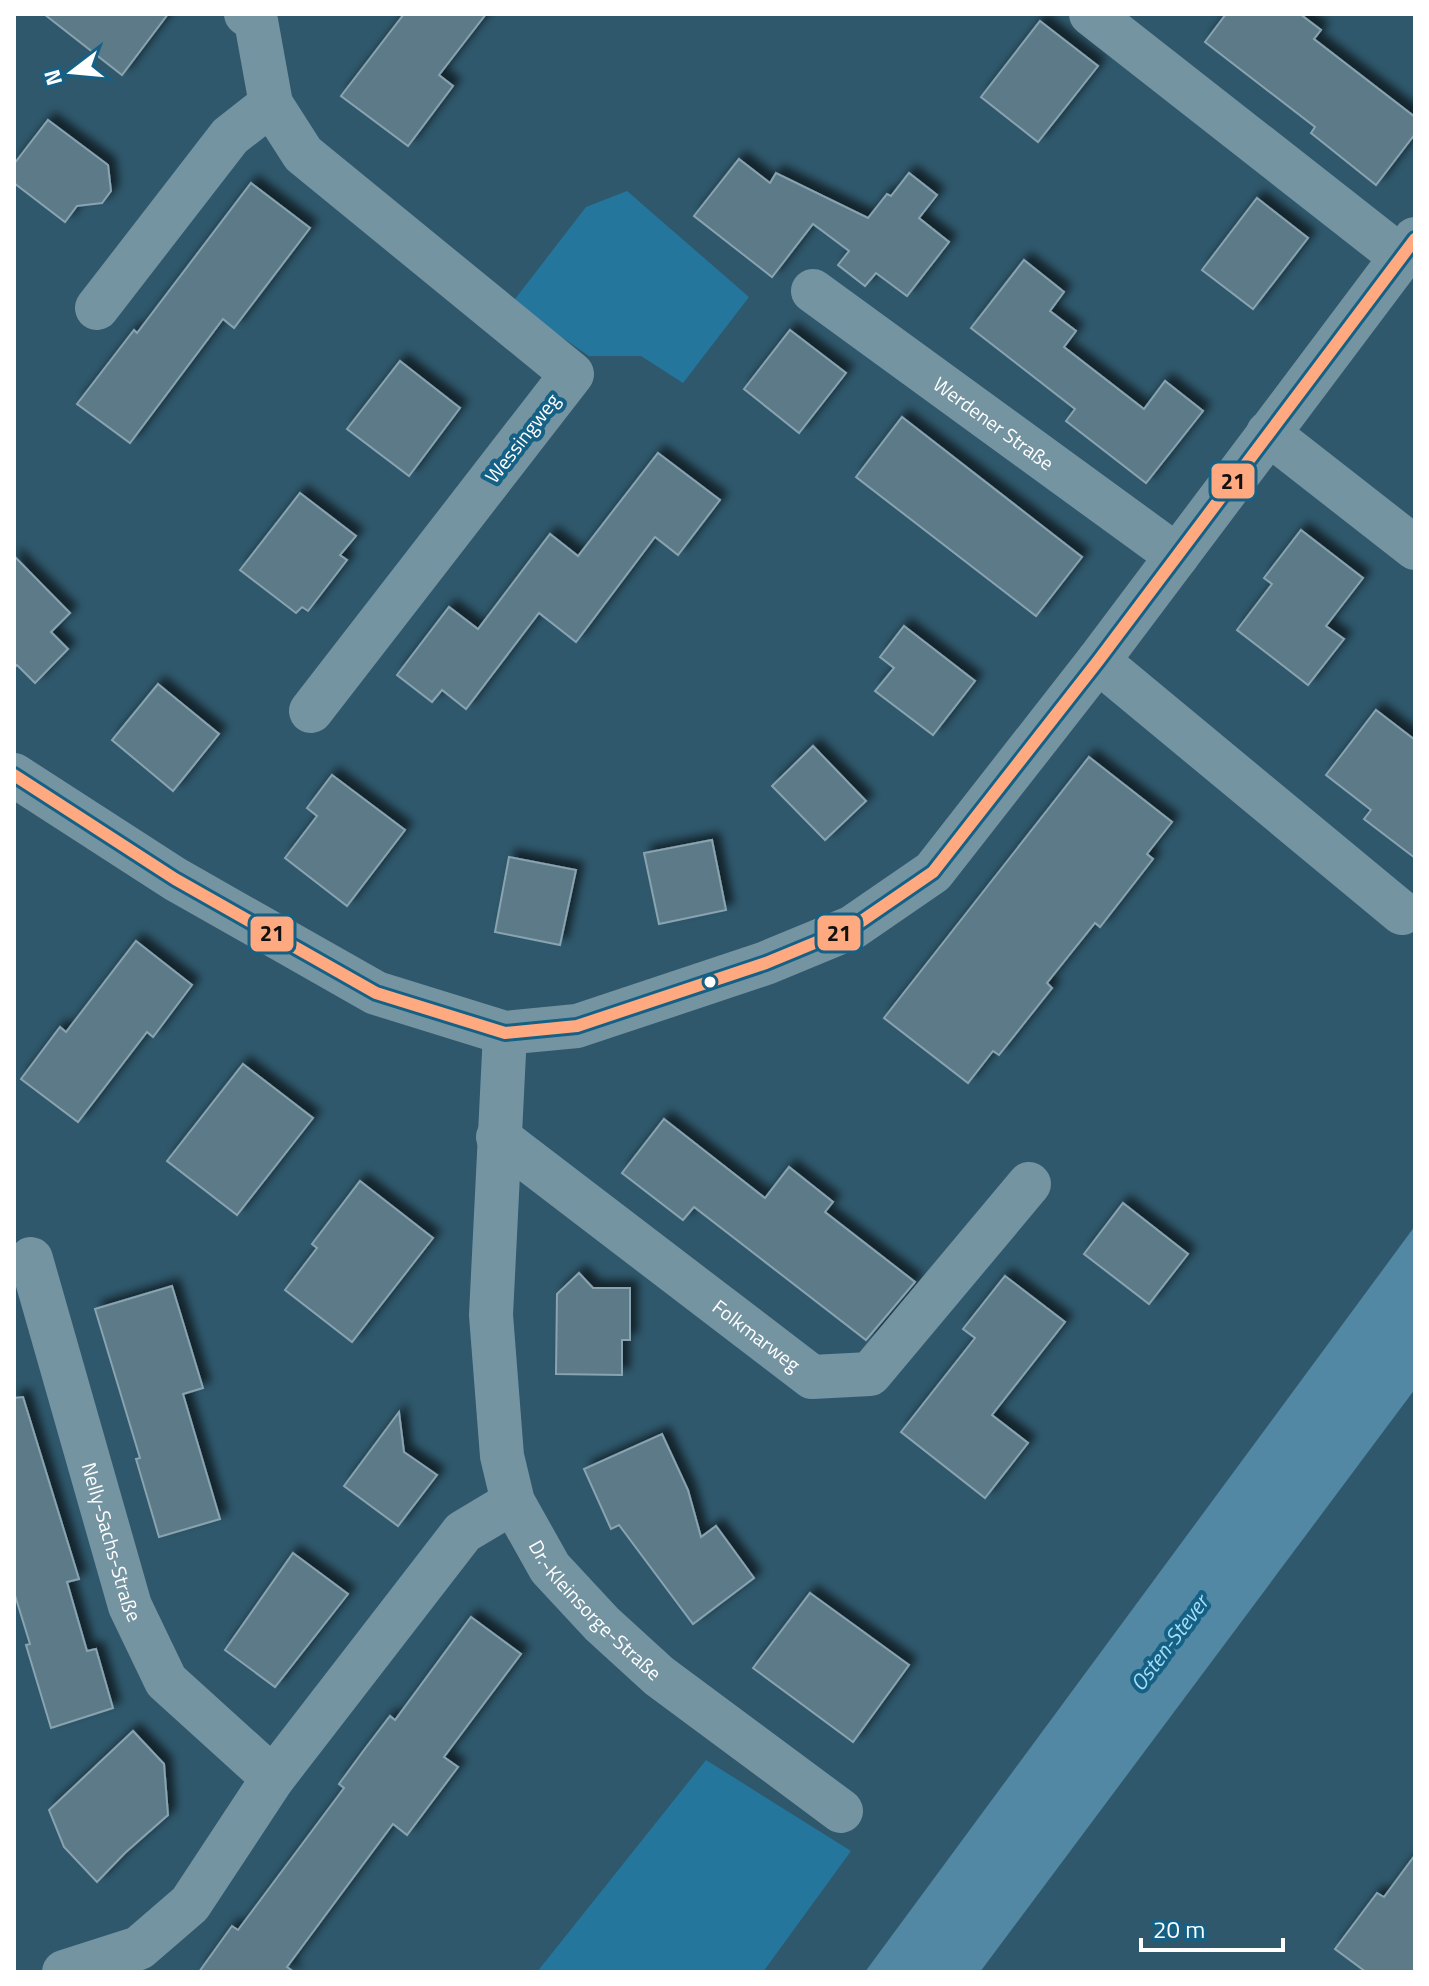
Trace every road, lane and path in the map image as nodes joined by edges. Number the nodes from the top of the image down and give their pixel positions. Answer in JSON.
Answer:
{"nodes":[{"id":1,"x":1091,"y":14,"type":"edge"},
{"id":2,"x":254,"y":16,"type":"edge"},
{"id":3,"x":271,"y":104,"type":"junction"},
{"id":4,"x":1408,"y":248,"type":"edge"},
{"id":5,"x":813,"y":291,"type":"dead end"},
{"id":6,"x":97,"y":308,"type":"dead end"},
{"id":7,"x":1268,"y":433,"type":"junction"},
{"id":8,"x":1415,"y":548,"type":"edge"},
{"id":9,"x":1177,"y":556,"type":"junction"},
{"id":10,"x":1098,"y":661,"type":"junction"},
{"id":11,"x":311,"y":711,"type":"dead end"},
{"id":12,"x":14,"y":775,"type":"edge"},
{"id":13,"x":1402,"y":913,"type":"dead end"},
{"id":14,"x":505,"y":1033,"type":"junction"},
{"id":15,"x":498,"y":1137,"type":"junction"},
{"id":16,"x":1029,"y":1184,"type":"dead end"},
{"id":17,"x":31,"y":1259,"type":"dead end"},
{"id":18,"x":513,"y":1502,"type":"junction"},
{"id":19,"x":273,"y":1778,"type":"junction"},
{"id":20,"x":841,"y":1811,"type":"dead end"},
{"id":21,"x":64,"y":1972,"type":"edge"}],
"edges":[{"from":1,"to":4,"type":"street"},
{"from":2,"to":3,"type":"street","name":"Wessingweg"},
{"from":3,"to":6,"type":"street"},
{"from":3,"to":11,"type":"street","name":"Wessingweg"},
{"from":4,"to":7,"type":"street"},
{"from":5,"to":9,"type":"street","name":"Werdener Straße"},
{"from":7,"to":8,"type":"street"},
{"from":7,"to":9,"type":"street"},
{"from":9,"to":10,"type":"street"},
{"from":10,"to":13,"type":"street"},
{"from":10,"to":14,"type":"street"},
{"from":12,"to":14,"type":"street"},
{"from":14,"to":15,"type":"street","name":"Dr.-Kleinsorge-Straße"},
{"from":15,"to":16,"type":"street","name":"Folkmarweg"},
{"from":15,"to":18,"type":"street","name":"Dr.-Kleinsorge-Straße"},
{"from":17,"to":19,"type":"street","name":"Nelly-Sachs-Straße"},
{"from":18,"to":19,"type":"street"},
{"from":18,"to":20,"type":"street","name":"Dr.-Kleinsorge-Straße"},
{"from":19,"to":21,"type":"street"}]}
